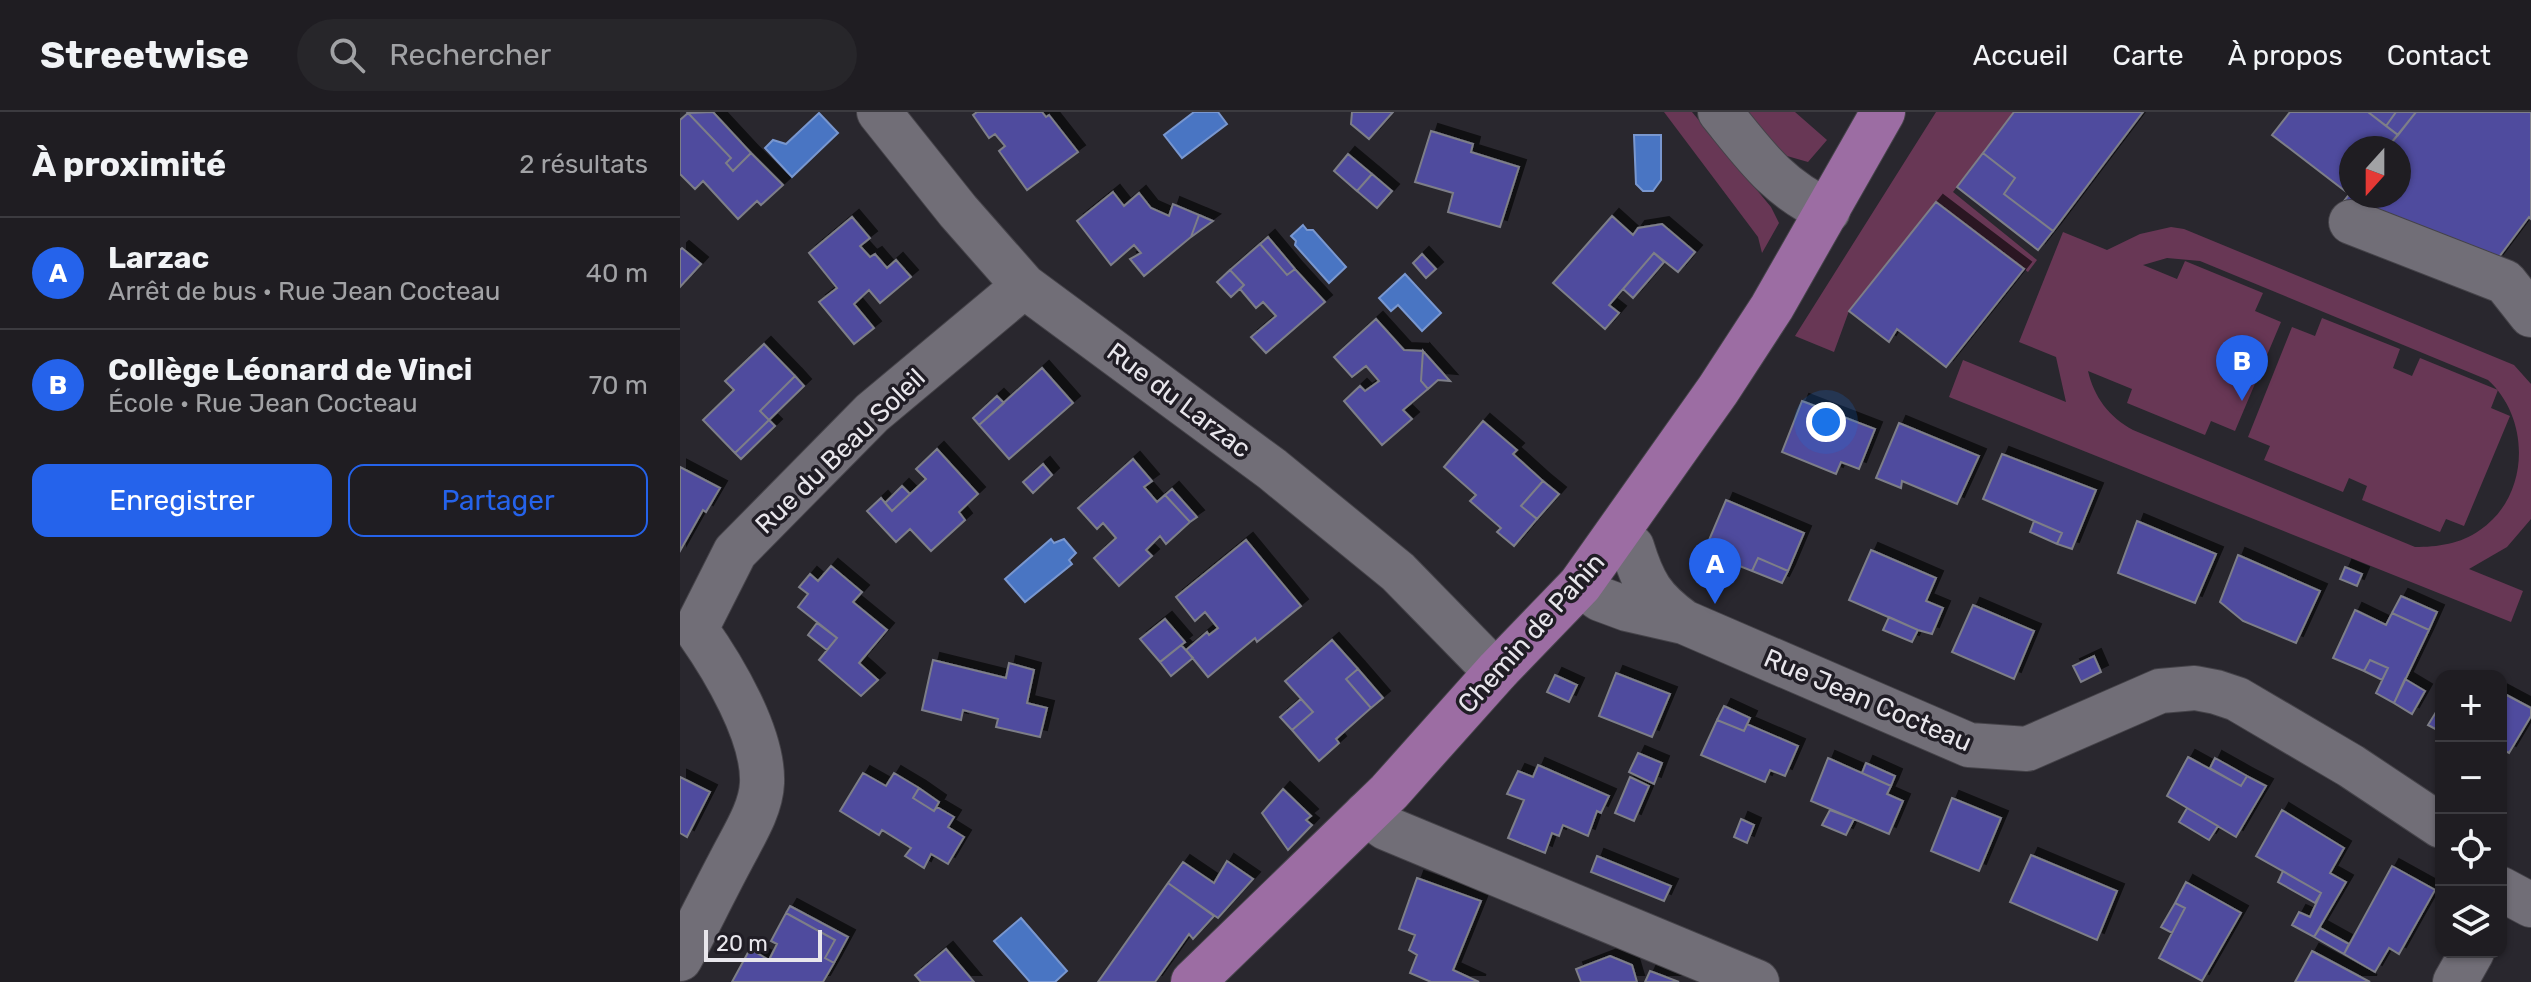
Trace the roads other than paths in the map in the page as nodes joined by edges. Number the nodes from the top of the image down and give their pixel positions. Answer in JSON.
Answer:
{"nodes":[{"id":1,"x":879,"y":112,"type":"edge"},
{"id":2,"x":1720,"y":112,"type":"edge"},
{"id":3,"x":1883,"y":112,"type":"edge"},
{"id":4,"x":1828,"y":211,"type":"junction"},
{"id":5,"x":2351,"y":222,"type":"dead end"},
{"id":6,"x":1024,"y":286,"type":"junction"},
{"id":7,"x":2531,"y":315,"type":"edge"},
{"id":8,"x":1616,"y":536,"type":"junction"},
{"id":9,"x":1580,"y":585,"type":"junction"},
{"id":10,"x":1684,"y":622,"type":"junction"},
{"id":11,"x":688,"y":629,"type":"edge"},
{"id":12,"x":1498,"y":670,"type":"junction"},
{"id":13,"x":1366,"y":814,"type":"junction"},
{"id":14,"x":2435,"y":822,"type":"edge"},
{"id":15,"x":2469,"y":958,"type":"edge"},
{"id":16,"x":680,"y":959,"type":"edge"},
{"id":17,"x":1193,"y":982,"type":"edge"},
{"id":18,"x":1757,"y":982,"type":"edge"},
{"id":19,"x":2455,"y":982,"type":"edge"}],
"edges":[{"from":1,"to":6,"type":"street","name":"Rue du Larzac"},
{"from":2,"to":4,"type":"street"},
{"from":3,"to":4,"type":"main road","name":"Chemin de Pahin"},
{"from":4,"to":8,"type":"main road","name":"Chemin de Pahin"},
{"from":5,"to":7,"type":"street"},
{"from":6,"to":11,"type":"street","name":"Rue du Beau Soleil"},
{"from":6,"to":12,"type":"street","name":"Rue du Larzac"},
{"from":8,"to":9,"type":"main road","name":"Chemin de Pahin"},
{"from":8,"to":10,"type":"street","name":"Rue Jean Cocteau"},
{"from":9,"to":10,"type":"street","name":"Rue Jean Cocteau"},
{"from":9,"to":12,"type":"main road","name":"Chemin de Pahin"},
{"from":10,"to":14,"type":"street","name":"Rue Jean Cocteau"},
{"from":11,"to":16,"type":"street"},
{"from":12,"to":13,"type":"main road","name":"Chemin de Pahin"},
{"from":13,"to":17,"type":"main road","name":"Chemin de Pahin"},
{"from":13,"to":18,"type":"street"},
{"from":15,"to":19,"type":"street"}]}
